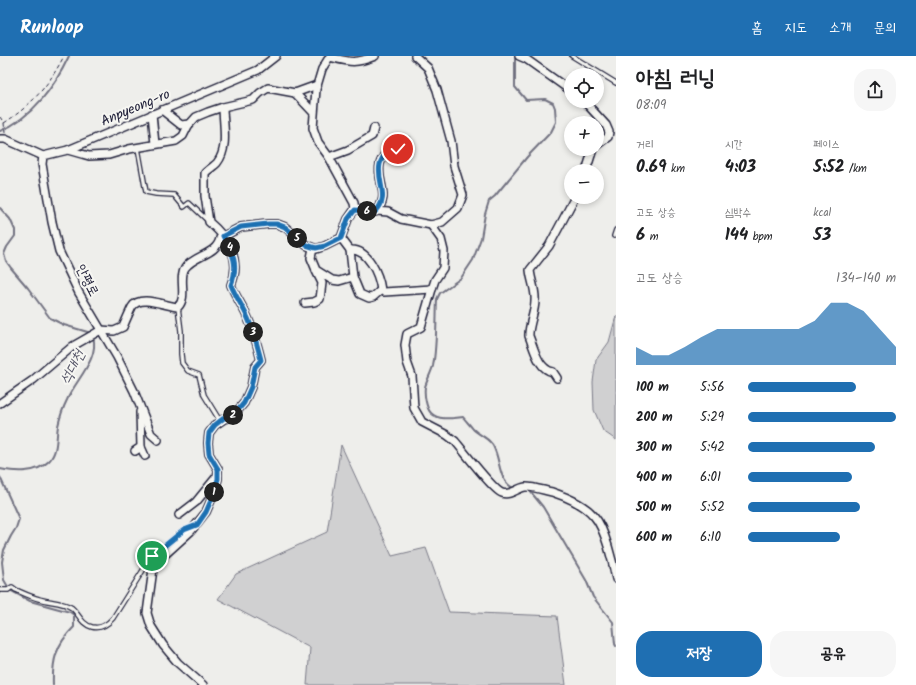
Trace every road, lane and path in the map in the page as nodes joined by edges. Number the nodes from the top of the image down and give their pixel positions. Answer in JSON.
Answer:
{"nodes":[{"id":1,"x":64,"y":56,"type":"edge"},
{"id":2,"x":276,"y":56,"type":"edge"},
{"id":3,"x":330,"y":56,"type":"edge"},
{"id":4,"x":375,"y":56,"type":"edge"},
{"id":5,"x":415,"y":56,"type":"edge"},
{"id":6,"x":519,"y":56,"type":"edge"},
{"id":7,"x":572,"y":56,"type":"edge"},
{"id":8,"x":616,"y":82,"type":"edge"},
{"id":9,"x":317,"y":84,"type":"junction"},
{"id":10,"x":564,"y":86,"type":"edge"},
{"id":11,"x":296,"y":93,"type":"junction"},
{"id":12,"x":223,"y":107,"type":"junction"},
{"id":13,"x":590,"y":108,"type":"edge"},
{"id":14,"x":162,"y":110,"type":"junction"},
{"id":15,"x":313,"y":112,"type":"junction"},
{"id":16,"x":152,"y":114,"type":"junction"},
{"id":17,"x":598,"y":116,"type":"edge"},
{"id":18,"x":0,"y":117,"type":"edge"},
{"id":19,"x":604,"y":123,"type":"edge"},
{"id":20,"x":4,"y":124,"type":"junction"},
{"id":21,"x":190,"y":124,"type":"junction"},
{"id":22,"x":374,"y":128,"type":"dead end"},
{"id":23,"x":2,"y":136,"type":"edge"},
{"id":24,"x":604,"y":140,"type":"edge"},
{"id":25,"x":407,"y":141,"type":"dead end"},
{"id":26,"x":155,"y":144,"type":"junction"},
{"id":27,"x":138,"y":148,"type":"junction"},
{"id":28,"x":68,"y":150,"type":"junction"},
{"id":29,"x":43,"y":156,"type":"junction"},
{"id":30,"x":329,"y":157,"type":"junction"},
{"id":31,"x":571,"y":204,"type":"edge"},
{"id":32,"x":355,"y":210,"type":"junction"},
{"id":33,"x":375,"y":212,"type":"junction"},
{"id":34,"x":209,"y":222,"type":"junction"},
{"id":35,"x":431,"y":225,"type":"junction"},
{"id":36,"x":616,"y":230,"type":"edge"},
{"id":37,"x":223,"y":236,"type":"junction"},
{"id":38,"x":614,"y":236,"type":"dead end"},
{"id":39,"x":341,"y":238,"type":"junction"},
{"id":40,"x":313,"y":248,"type":"junction"},
{"id":41,"x":350,"y":250,"type":"junction"},
{"id":42,"x":316,"y":270,"type":"junction"},
{"id":43,"x":353,"y":277,"type":"junction"},
{"id":44,"x":432,"y":289,"type":"junction"},
{"id":45,"x":381,"y":290,"type":"junction"},
{"id":46,"x":306,"y":303,"type":"dead end"},
{"id":47,"x":178,"y":307,"type":"junction"},
{"id":48,"x":95,"y":334,"type":"junction"},
{"id":49,"x":558,"y":378,"type":"dead end"},
{"id":50,"x":0,"y":403,"type":"edge"},
{"id":51,"x":140,"y":406,"type":"junction"},
{"id":52,"x":220,"y":421,"type":"junction"},
{"id":53,"x":158,"y":440,"type":"dead end"},
{"id":54,"x":145,"y":456,"type":"dead end"},
{"id":55,"x":218,"y":474,"type":"junction"},
{"id":56,"x":179,"y":515,"type":"dead end"},
{"id":57,"x":197,"y":525,"type":"junction"},
{"id":58,"x":616,"y":579,"type":"edge"},
{"id":59,"x":0,"y":590,"type":"edge"},
{"id":60,"x":203,"y":685,"type":"edge"}],
"edges":[{"from":1,"to":20,"type":"path"},
{"from":2,"to":14,"type":"street","name":"Anpyeong-ro"},
{"from":3,"to":4,"type":"street"},
{"from":3,"to":9,"type":"street"},
{"from":5,"to":35,"type":"street"},
{"from":6,"to":10,"type":"street"},
{"from":7,"to":8,"type":"lane"},
{"from":9,"to":11,"type":"street"},
{"from":9,"to":15,"type":"street"},
{"from":11,"to":12,"type":"street"},
{"from":11,"to":15,"type":"street"},
{"from":12,"to":21,"type":"street"},
{"from":12,"to":34,"type":"street"},
{"from":13,"to":17,"type":"street"},
{"from":14,"to":16,"type":"street","name":"Anpyeong-ro"},
{"from":14,"to":21,"type":"street"},
{"from":15,"to":30,"type":"street"},
{"from":16,"to":26,"type":"street"},
{"from":16,"to":28,"type":"street","name":"Anpyeong-ro"},
{"from":18,"to":20,"type":"path"},
{"from":19,"to":24,"type":"street"},
{"from":20,"to":23,"type":"path"},
{"from":21,"to":26,"type":"street"},
{"from":22,"to":30,"type":"street"},
{"from":23,"to":29,"type":"street"},
{"from":25,"to":33,"type":"street"},
{"from":26,"to":27,"type":"street"},
{"from":27,"to":28,"type":"street"},
{"from":27,"to":34,"type":"lane"},
{"from":28,"to":29,"type":"street","name":"Anpyeong-ro"},
{"from":29,"to":48,"type":"street","name":"안평로"},
{"from":30,"to":32,"type":"street"},
{"from":31,"to":49,"type":"street"},
{"from":32,"to":33,"type":"street"},
{"from":32,"to":39,"type":"street"},
{"from":33,"to":35,"type":"street"},
{"from":34,"to":37,"type":"street"},
{"from":35,"to":44,"type":"street"},
{"from":36,"to":38,"type":"lane"},
{"from":37,"to":40,"type":"street"},
{"from":37,"to":47,"type":"street"},
{"from":37,"to":52,"type":"street"},
{"from":39,"to":40,"type":"street"},
{"from":39,"to":41,"type":"street"},
{"from":40,"to":42,"type":"street"},
{"from":41,"to":43,"type":"street"},
{"from":41,"to":45,"type":"street"},
{"from":42,"to":43,"type":"street"},
{"from":42,"to":46,"type":"street"},
{"from":43,"to":45,"type":"street"},
{"from":44,"to":45,"type":"street"},
{"from":44,"to":58,"type":"street"},
{"from":47,"to":48,"type":"street"},
{"from":47,"to":52,"type":"lane"},
{"from":48,"to":50,"type":"street"},
{"from":48,"to":51,"type":"street","name":"안평로"},
{"from":51,"to":53,"type":"street","name":"안평로"},
{"from":51,"to":54,"type":"street"},
{"from":52,"to":55,"type":"street"},
{"from":55,"to":56,"type":"street"},
{"from":55,"to":57,"type":"street"},
{"from":57,"to":59,"type":"lane"},
{"from":57,"to":60,"type":"street"}]}
